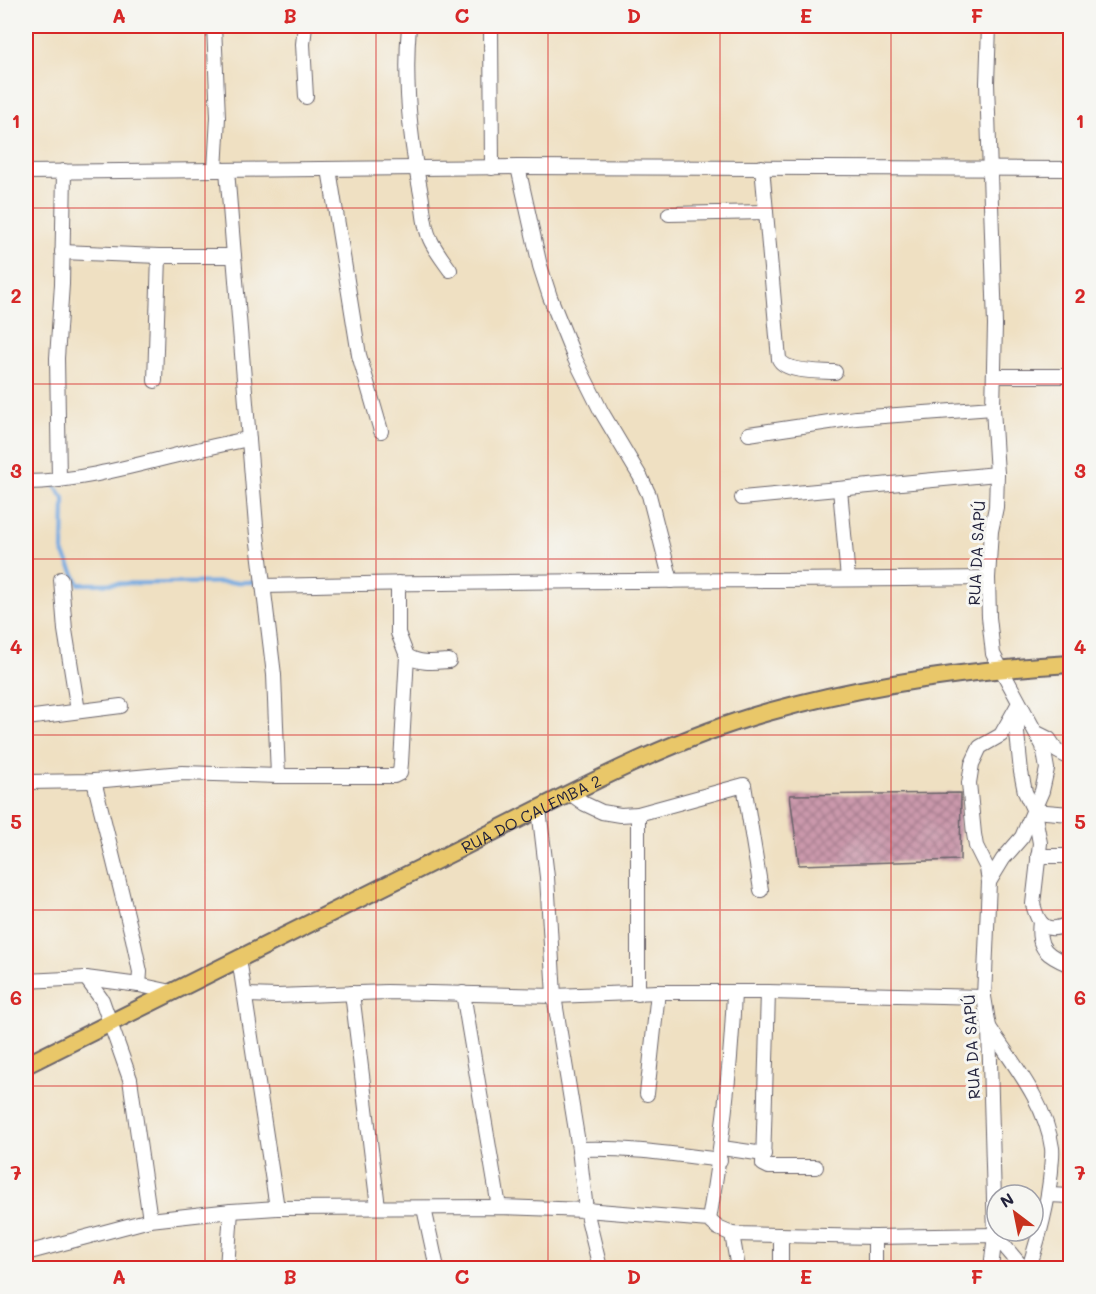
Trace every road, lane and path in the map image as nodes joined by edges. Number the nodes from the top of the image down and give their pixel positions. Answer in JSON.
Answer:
{"nodes":[{"id":1,"x":214,"y":26,"type":"edge"},
{"id":2,"x":305,"y":26,"type":"edge"},
{"id":3,"x":409,"y":26,"type":"edge"},
{"id":4,"x":491,"y":26,"type":"edge"},
{"id":5,"x":989,"y":26,"type":"edge"},
{"id":6,"x":306,"y":97,"type":"dead end"},
{"id":7,"x":414,"y":167,"type":"junction"},
{"id":8,"x":518,"y":167,"type":"junction"},
{"id":9,"x":762,"y":167,"type":"junction"},
{"id":10,"x":492,"y":168,"type":"junction"},
{"id":11,"x":989,"y":168,"type":"junction"},
{"id":12,"x":329,"y":169,"type":"junction"},
{"id":13,"x":1071,"y":169,"type":"edge"},
{"id":14,"x":221,"y":170,"type":"junction"},
{"id":15,"x":64,"y":171,"type":"junction"},
{"id":16,"x":26,"y":172,"type":"edge"},
{"id":17,"x":766,"y":212,"type":"junction"},
{"id":18,"x":669,"y":214,"type":"dead end"},
{"id":19,"x":62,"y":252,"type":"junction"},
{"id":20,"x":159,"y":256,"type":"junction"},
{"id":21,"x":234,"y":256,"type":"junction"},
{"id":22,"x":450,"y":270,"type":"dead end"},
{"id":23,"x":835,"y":372,"type":"dead end"},
{"id":24,"x":994,"y":376,"type":"junction"},
{"id":25,"x":1071,"y":376,"type":"edge"},
{"id":26,"x":154,"y":381,"type":"dead end"},
{"id":27,"x":993,"y":408,"type":"junction"},
{"id":28,"x":381,"y":431,"type":"dead end"},
{"id":29,"x":749,"y":434,"type":"dead end"},
{"id":30,"x":249,"y":439,"type":"junction"},
{"id":31,"x":997,"y":474,"type":"junction"},
{"id":32,"x":59,"y":480,"type":"junction"},
{"id":33,"x":26,"y":482,"type":"edge"},
{"id":34,"x":840,"y":489,"type":"junction"},
{"id":35,"x":742,"y":498,"type":"dead end"},
{"id":36,"x":988,"y":578,"type":"junction"},
{"id":37,"x":61,"y":579,"type":"dead end"},
{"id":38,"x":848,"y":579,"type":"junction"},
{"id":39,"x":671,"y":581,"type":"junction"},
{"id":40,"x":398,"y":583,"type":"junction"},
{"id":41,"x":262,"y":586,"type":"junction"},
{"id":42,"x":406,"y":656,"type":"junction"},
{"id":43,"x":449,"y":661,"type":"dead end"},
{"id":44,"x":1071,"y":663,"type":"edge"},
{"id":45,"x":999,"y":668,"type":"junction"},
{"id":46,"x":1019,"y":703,"type":"junction"},
{"id":47,"x":120,"y":706,"type":"dead end"},
{"id":48,"x":78,"y":711,"type":"junction"},
{"id":49,"x":26,"y":718,"type":"edge"},
{"id":50,"x":1032,"y":730,"type":"junction"},
{"id":51,"x":1017,"y":733,"type":"junction"},
{"id":52,"x":1001,"y":735,"type":"junction"},
{"id":53,"x":1071,"y":758,"type":"edge"},
{"id":54,"x":278,"y":776,"type":"junction"},
{"id":55,"x":94,"y":781,"type":"junction"},
{"id":56,"x":26,"y":782,"type":"edge"},
{"id":57,"x":571,"y":794,"type":"junction"},
{"id":58,"x":539,"y":809,"type":"junction"},
{"id":59,"x":1034,"y":810,"type":"junction"},
{"id":60,"x":638,"y":814,"type":"junction"},
{"id":61,"x":1071,"y":814,"type":"edge"},
{"id":62,"x":1038,"y":856,"type":"junction"},
{"id":63,"x":1071,"y":856,"type":"edge"},
{"id":64,"x":989,"y":882,"type":"junction"},
{"id":65,"x":761,"y":890,"type":"dead end"},
{"id":66,"x":1040,"y":922,"type":"junction"},
{"id":67,"x":1071,"y":923,"type":"edge"},
{"id":68,"x":239,"y":958,"type":"junction"},
{"id":69,"x":1071,"y":965,"type":"edge"},
{"id":70,"x":86,"y":978,"type":"junction"},
{"id":71,"x":26,"y":981,"type":"edge"},
{"id":72,"x":139,"y":985,"type":"junction"},
{"id":73,"x":172,"y":992,"type":"junction"},
{"id":74,"x":658,"y":992,"type":"junction"},
{"id":75,"x":734,"y":992,"type":"junction"},
{"id":76,"x":768,"y":992,"type":"junction"},
{"id":77,"x":352,"y":993,"type":"junction"},
{"id":78,"x":463,"y":993,"type":"junction"},
{"id":79,"x":638,"y":994,"type":"junction"},
{"id":80,"x":245,"y":995,"type":"junction"},
{"id":81,"x":554,"y":996,"type":"junction"},
{"id":82,"x":984,"y":997,"type":"junction"},
{"id":83,"x":110,"y":1023,"type":"junction"},
{"id":84,"x":989,"y":1027,"type":"junction"},
{"id":85,"x":26,"y":1065,"type":"edge"},
{"id":86,"x":647,"y":1094,"type":"dead end"},
{"id":87,"x":579,"y":1149,"type":"junction"},
{"id":88,"x":721,"y":1154,"type":"junction"},
{"id":89,"x":764,"y":1154,"type":"junction"},
{"id":90,"x":816,"y":1167,"type":"dead end"},
{"id":91,"x":994,"y":1183,"type":"edge"},
{"id":92,"x":1049,"y":1195,"type":"junction"},
{"id":93,"x":1071,"y":1196,"type":"edge"},
{"id":94,"x":378,"y":1207,"type":"junction"},
{"id":95,"x":499,"y":1207,"type":"junction"},
{"id":96,"x":277,"y":1208,"type":"junction"},
{"id":97,"x":424,"y":1208,"type":"junction"},
{"id":98,"x":586,"y":1210,"type":"junction"},
{"id":99,"x":231,"y":1211,"type":"junction"},
{"id":100,"x":150,"y":1220,"type":"junction"},
{"id":101,"x":709,"y":1220,"type":"junction"},
{"id":102,"x":732,"y":1234,"type":"junction"},
{"id":103,"x":985,"y":1235,"type":"edge"},
{"id":104,"x":781,"y":1236,"type":"junction"},
{"id":105,"x":875,"y":1237,"type":"junction"},
{"id":106,"x":994,"y":1243,"type":"edge"},
{"id":107,"x":1003,"y":1243,"type":"edge"},
{"id":108,"x":26,"y":1253,"type":"edge"},
{"id":109,"x":227,"y":1269,"type":"edge"},
{"id":110,"x":437,"y":1269,"type":"edge"},
{"id":111,"x":600,"y":1269,"type":"edge"},
{"id":112,"x":738,"y":1269,"type":"edge"},
{"id":113,"x":781,"y":1269,"type":"edge"},
{"id":114,"x":875,"y":1269,"type":"edge"},
{"id":115,"x":991,"y":1269,"type":"edge"},
{"id":116,"x":1023,"y":1269,"type":"edge"},
{"id":117,"x":1029,"y":1269,"type":"edge"}],
"edges":[{"from":1,"to":14,"type":"street"},
{"from":2,"to":6,"type":"street"},
{"from":3,"to":7,"type":"street"},
{"from":4,"to":10,"type":"street"},
{"from":5,"to":11,"type":"street","name":"RUA DA SAPÚ"},
{"from":7,"to":10,"type":"street"},
{"from":7,"to":12,"type":"street"},
{"from":7,"to":22,"type":"street"},
{"from":8,"to":9,"type":"street"},
{"from":8,"to":10,"type":"street"},
{"from":8,"to":39,"type":"street"},
{"from":9,"to":11,"type":"street"},
{"from":9,"to":17,"type":"street"},
{"from":11,"to":13,"type":"street"},
{"from":11,"to":24,"type":"street","name":"RUA DA SAPÚ"},
{"from":12,"to":14,"type":"street"},
{"from":12,"to":28,"type":"street"},
{"from":14,"to":15,"type":"street"},
{"from":14,"to":21,"type":"street"},
{"from":15,"to":16,"type":"street"},
{"from":15,"to":19,"type":"street"},
{"from":17,"to":18,"type":"street"},
{"from":17,"to":23,"type":"street"},
{"from":19,"to":20,"type":"street"},
{"from":19,"to":32,"type":"street"},
{"from":20,"to":21,"type":"street"},
{"from":20,"to":26,"type":"street"},
{"from":21,"to":30,"type":"street"},
{"from":24,"to":25,"type":"street"},
{"from":24,"to":27,"type":"street","name":"RUA DA SAPÚ"},
{"from":27,"to":29,"type":"street"},
{"from":27,"to":31,"type":"street","name":"RUA DA SAPÚ"},
{"from":30,"to":32,"type":"street"},
{"from":30,"to":41,"type":"street"},
{"from":31,"to":34,"type":"street"},
{"from":31,"to":36,"type":"street","name":"RUA DA SAPÚ"},
{"from":32,"to":33,"type":"street"},
{"from":34,"to":35,"type":"street"},
{"from":34,"to":38,"type":"street"},
{"from":36,"to":38,"type":"street"},
{"from":36,"to":45,"type":"street","name":"RUA DA SAPÚ"},
{"from":37,"to":48,"type":"street"},
{"from":38,"to":39,"type":"street"},
{"from":39,"to":40,"type":"street"},
{"from":40,"to":41,"type":"street"},
{"from":40,"to":42,"type":"street"},
{"from":41,"to":54,"type":"street"},
{"from":42,"to":43,"type":"street"},
{"from":42,"to":54,"type":"street"},
{"from":44,"to":45,"type":"main road","name":"RUA DO CALEMBA 2"},
{"from":45,"to":46,"type":"street","name":"RUA DA SAPÚ"},
{"from":45,"to":57,"type":"main road","name":"RUA DO CALEMBA 2"},
{"from":46,"to":50,"type":"street"},
{"from":46,"to":51,"type":"street"},
{"from":46,"to":52,"type":"street","name":"RUA DA SAPÚ"},
{"from":47,"to":48,"type":"street"},
{"from":48,"to":49,"type":"street"},
{"from":50,"to":51,"type":"street"},
{"from":50,"to":53,"type":"street"},
{"from":50,"to":59,"type":"street"},
{"from":51,"to":52,"type":"street"},
{"from":51,"to":59,"type":"street"},
{"from":52,"to":64,"type":"street","name":"RUA DA SAPÚ"},
{"from":54,"to":55,"type":"street"},
{"from":55,"to":56,"type":"street"},
{"from":55,"to":72,"type":"street"},
{"from":57,"to":58,"type":"main road","name":"RUA DO CALEMBA 2"},
{"from":57,"to":60,"type":"street"},
{"from":58,"to":68,"type":"main road","name":"RUA DO CALEMBA 2"},
{"from":58,"to":81,"type":"street"},
{"from":59,"to":61,"type":"street"},
{"from":59,"to":62,"type":"street"},
{"from":59,"to":64,"type":"street"},
{"from":60,"to":65,"type":"street"},
{"from":60,"to":79,"type":"street"},
{"from":62,"to":63,"type":"street"},
{"from":62,"to":66,"type":"street"},
{"from":64,"to":82,"type":"street","name":"RUA DA SAPÚ"},
{"from":66,"to":67,"type":"street"},
{"from":66,"to":69,"type":"street"},
{"from":68,"to":73,"type":"main road","name":"RUA DO CALEMBA 2"},
{"from":68,"to":80,"type":"street"},
{"from":70,"to":71,"type":"street"},
{"from":70,"to":72,"type":"street"},
{"from":70,"to":83,"type":"street"},
{"from":72,"to":73,"type":"street"},
{"from":73,"to":83,"type":"main road","name":"RUA DO CALEMBA 2"},
{"from":74,"to":75,"type":"street"},
{"from":74,"to":79,"type":"street"},
{"from":74,"to":86,"type":"street"},
{"from":75,"to":76,"type":"street"},
{"from":75,"to":88,"type":"street"},
{"from":76,"to":82,"type":"street"},
{"from":76,"to":89,"type":"street"},
{"from":77,"to":78,"type":"street"},
{"from":77,"to":80,"type":"street"},
{"from":77,"to":94,"type":"street"},
{"from":78,"to":81,"type":"street"},
{"from":78,"to":95,"type":"street"},
{"from":79,"to":81,"type":"street"},
{"from":80,"to":96,"type":"street"},
{"from":81,"to":87,"type":"street"},
{"from":82,"to":84,"type":"street","name":"RUA DA SAPÚ"},
{"from":83,"to":85,"type":"main road","name":"RUA DO CALEMBA 2"},
{"from":83,"to":100,"type":"street"},
{"from":84,"to":91,"type":"street","name":"RUA DA SAPÚ"},
{"from":84,"to":92,"type":"street"},
{"from":87,"to":88,"type":"street"},
{"from":87,"to":98,"type":"street"},
{"from":88,"to":89,"type":"street"},
{"from":88,"to":101,"type":"street"},
{"from":89,"to":90,"type":"street"},
{"from":92,"to":93,"type":"street"},
{"from":92,"to":117,"type":"street"},
{"from":94,"to":96,"type":"street"},
{"from":94,"to":97,"type":"street"},
{"from":95,"to":97,"type":"street"},
{"from":95,"to":98,"type":"street"},
{"from":96,"to":99,"type":"street"},
{"from":97,"to":110,"type":"street"},
{"from":98,"to":101,"type":"street"},
{"from":98,"to":111,"type":"street"},
{"from":99,"to":100,"type":"street"},
{"from":99,"to":109,"type":"street"},
{"from":100,"to":108,"type":"street"},
{"from":101,"to":102,"type":"street"},
{"from":102,"to":104,"type":"street"},
{"from":102,"to":112,"type":"street"},
{"from":103,"to":105,"type":"street"},
{"from":104,"to":105,"type":"street"},
{"from":104,"to":113,"type":"street"},
{"from":105,"to":114,"type":"street"},
{"from":106,"to":115,"type":"street","name":"RUA DA SAPÚ"},
{"from":107,"to":116,"type":"street"}]}
